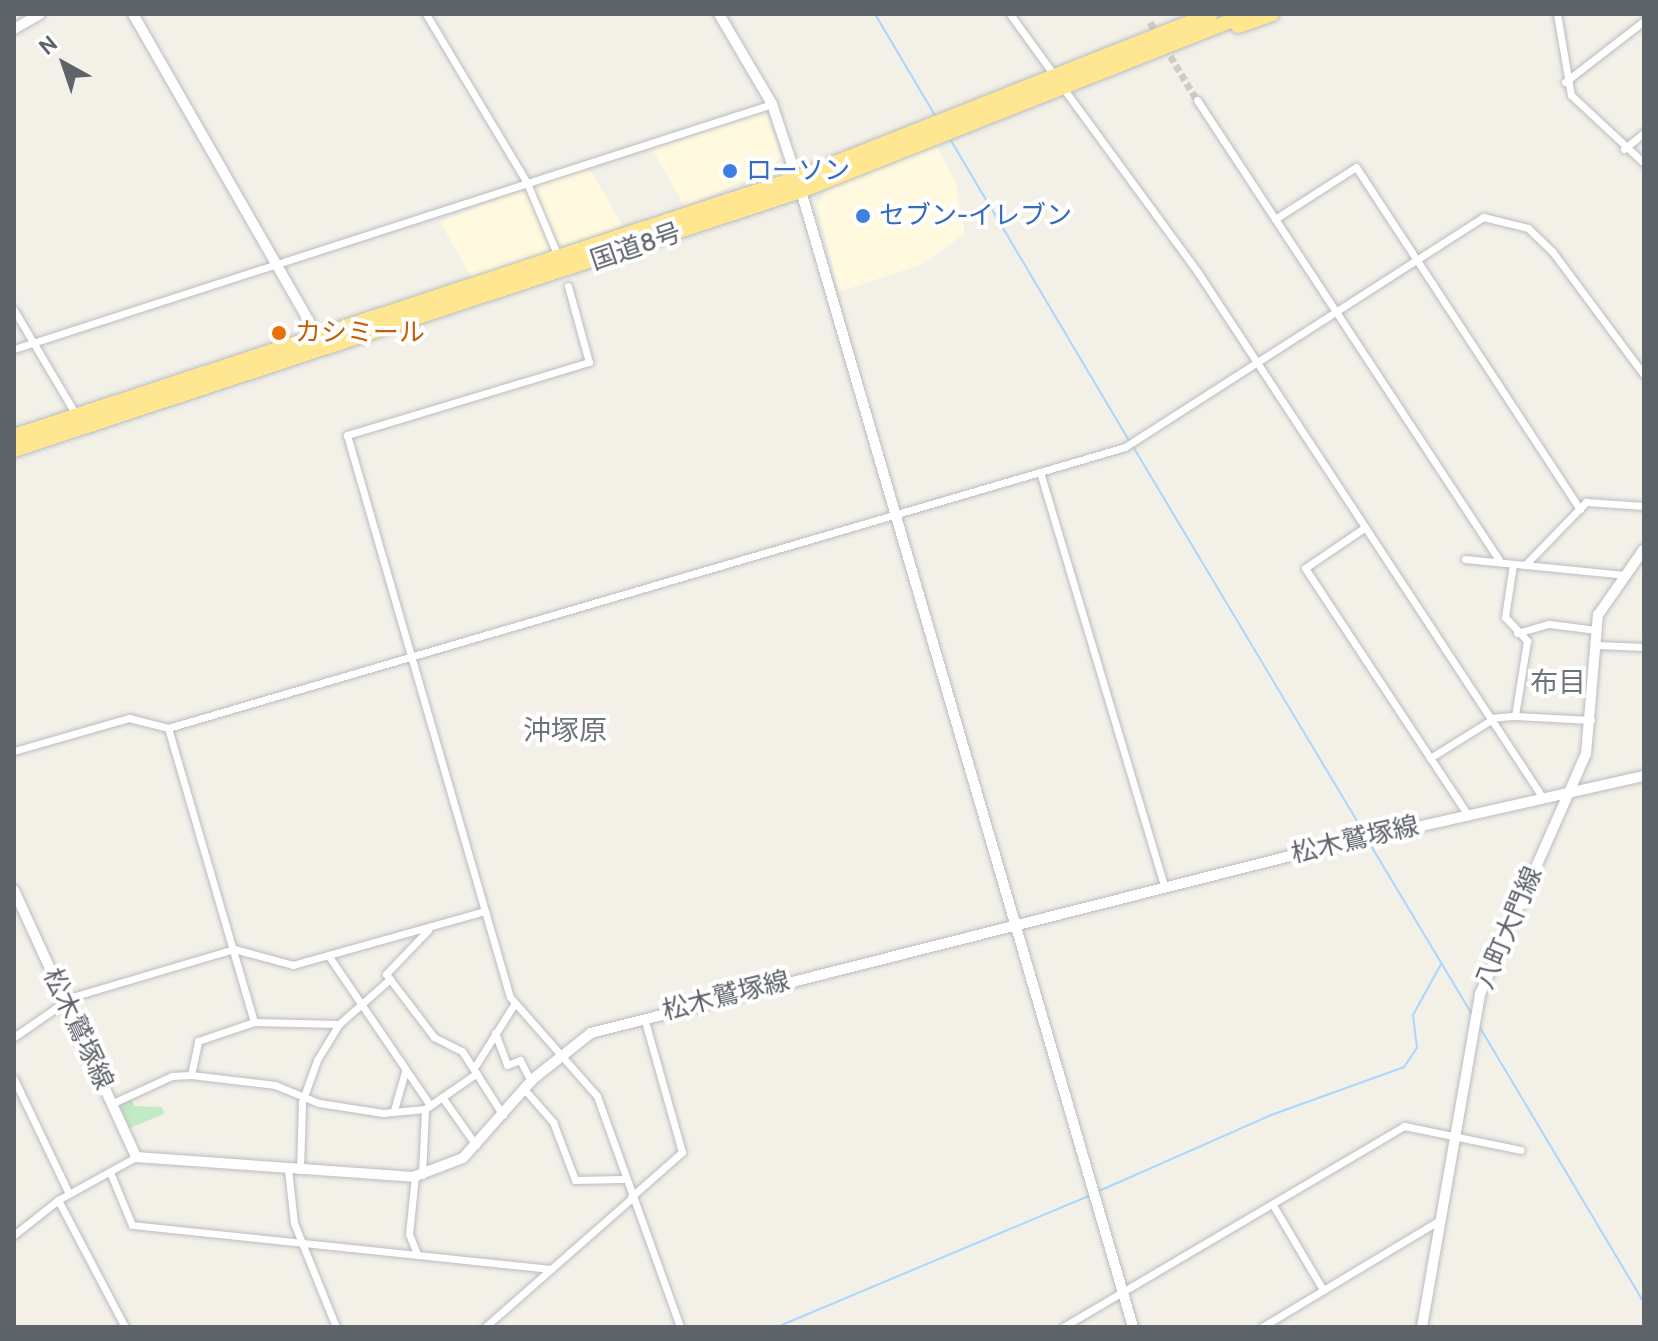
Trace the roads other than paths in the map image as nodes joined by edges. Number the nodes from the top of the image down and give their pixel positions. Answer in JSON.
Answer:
{"nodes":[{"id":1,"x":40,"y":14,"type":"edge"},
{"id":2,"x":133,"y":14,"type":"edge"},
{"id":3,"x":426,"y":14,"type":"edge"},
{"id":4,"x":719,"y":14,"type":"edge"},
{"id":5,"x":1010,"y":14,"type":"edge"},
{"id":6,"x":1186,"y":14,"type":"edge"},
{"id":7,"x":1211,"y":14,"type":"edge"},
{"id":8,"x":1247,"y":14,"type":"edge"},
{"id":9,"x":1272,"y":14,"type":"edge"},
{"id":10,"x":1557,"y":14,"type":"edge"},
{"id":11,"x":1644,"y":21,"type":"edge"},
{"id":12,"x":14,"y":29,"type":"edge"},
{"id":13,"x":1099,"y":58,"type":"junction"},
{"id":14,"x":1129,"y":60,"type":"junction"},
{"id":15,"x":1054,"y":75,"type":"junction"},
{"id":16,"x":1565,"y":82,"type":"junction"},
{"id":17,"x":1063,"y":87,"type":"junction"},
{"id":18,"x":1197,"y":100,"type":"tunnel mouth"},
{"id":19,"x":772,"y":104,"type":"junction"},
{"id":20,"x":977,"y":113,"type":"junction"},
{"id":21,"x":1644,"y":133,"type":"edge"},
{"id":22,"x":1624,"y":149,"type":"junction"},
{"id":23,"x":1644,"y":163,"type":"edge"},
{"id":24,"x":527,"y":183,"type":"junction"},
{"id":25,"x":799,"y":184,"type":"junction"},
{"id":26,"x":1275,"y":219,"type":"junction"},
{"id":27,"x":555,"y":249,"type":"dead end"},
{"id":28,"x":1413,"y":258,"type":"junction"},
{"id":29,"x":279,"y":263,"type":"junction"},
{"id":30,"x":568,"y":286,"type":"dead end"},
{"id":31,"x":14,"y":310,"type":"edge"},
{"id":32,"x":1337,"y":310,"type":"junction"},
{"id":33,"x":319,"y":339,"type":"junction"},
{"id":34,"x":33,"y":343,"type":"junction"},
{"id":35,"x":14,"y":349,"type":"edge"},
{"id":36,"x":1256,"y":361,"type":"junction"},
{"id":37,"x":1644,"y":375,"type":"edge"},
{"id":38,"x":77,"y":416,"type":"junction"},
{"id":39,"x":14,"y":436,"type":"edge"},
{"id":40,"x":14,"y":450,"type":"edge"},
{"id":41,"x":1040,"y":472,"type":"junction"},
{"id":42,"x":1644,"y":506,"type":"edge"},
{"id":43,"x":1580,"y":509,"type":"junction"},
{"id":44,"x":896,"y":515,"type":"junction"},
{"id":45,"x":1364,"y":528,"type":"junction"},
{"id":46,"x":1644,"y":549,"type":"edge"},
{"id":47,"x":1465,"y":559,"type":"dead end"},
{"id":48,"x":1499,"y":560,"type":"junction"},
{"id":49,"x":1513,"y":564,"type":"junction"},
{"id":50,"x":1525,"y":565,"type":"junction"},
{"id":51,"x":1624,"y":575,"type":"junction"},
{"id":52,"x":1597,"y":630,"type":"junction"},
{"id":53,"x":1517,"y":633,"type":"junction"},
{"id":54,"x":1597,"y":645,"type":"junction"},
{"id":55,"x":1644,"y":647,"type":"edge"},
{"id":56,"x":411,"y":656,"type":"junction"},
{"id":57,"x":1515,"y":716,"type":"junction"},
{"id":58,"x":1490,"y":719,"type":"junction"},
{"id":59,"x":1591,"y":720,"type":"junction"},
{"id":60,"x":168,"y":728,"type":"junction"},
{"id":61,"x":14,"y":751,"type":"edge"},
{"id":62,"x":1430,"y":758,"type":"junction"},
{"id":63,"x":1644,"y":776,"type":"edge"},
{"id":64,"x":1570,"y":793,"type":"junction"},
{"id":65,"x":1541,"y":795,"type":"junction"},
{"id":66,"x":1467,"y":814,"type":"junction"},
{"id":67,"x":1165,"y":888,"type":"junction"},
{"id":68,"x":14,"y":890,"type":"edge"},
{"id":69,"x":485,"y":911,"type":"junction"},
{"id":70,"x":1015,"y":926,"type":"junction"},
{"id":71,"x":429,"y":928,"type":"junction"},
{"id":72,"x":234,"y":949,"type":"junction"},
{"id":73,"x":328,"y":955,"type":"junction"},
{"id":74,"x":390,"y":979,"type":"junction"},
{"id":75,"x":65,"y":1000,"type":"junction"},
{"id":76,"x":362,"y":1003,"type":"junction"},
{"id":77,"x":515,"y":1003,"type":"junction"},
{"id":78,"x":644,"y":1018,"type":"junction"},
{"id":79,"x":254,"y":1022,"type":"junction"},
{"id":80,"x":339,"y":1024,"type":"junction"},
{"id":81,"x":495,"y":1033,"type":"junction"},
{"id":82,"x":14,"y":1037,"type":"edge"},
{"id":83,"x":564,"y":1052,"type":"junction"},
{"id":84,"x":475,"y":1070,"type":"junction"},
{"id":85,"x":405,"y":1072,"type":"junction"},
{"id":86,"x":191,"y":1075,"type":"junction"},
{"id":87,"x":14,"y":1079,"type":"edge"},
{"id":88,"x":528,"y":1086,"type":"junction"},
{"id":89,"x":305,"y":1096,"type":"junction"},
{"id":90,"x":442,"y":1097,"type":"junction"},
{"id":91,"x":113,"y":1103,"type":"junction"},
{"id":92,"x":427,"y":1107,"type":"junction"},
{"id":93,"x":394,"y":1110,"type":"junction"},
{"id":94,"x":503,"y":1115,"type":"junction"},
{"id":95,"x":1455,"y":1138,"type":"junction"},
{"id":96,"x":476,"y":1145,"type":"junction"},
{"id":97,"x":1521,"y":1150,"type":"dead end"},
{"id":98,"x":136,"y":1157,"type":"junction"},
{"id":99,"x":294,"y":1170,"type":"junction"},
{"id":100,"x":110,"y":1172,"type":"junction"},
{"id":101,"x":418,"y":1176,"type":"junction"},
{"id":102,"x":623,"y":1179,"type":"junction"},
{"id":103,"x":69,"y":1194,"type":"junction"},
{"id":104,"x":632,"y":1197,"type":"junction"},
{"id":105,"x":58,"y":1200,"type":"junction"},
{"id":106,"x":1273,"y":1205,"type":"junction"},
{"id":107,"x":1442,"y":1218,"type":"junction"},
{"id":108,"x":14,"y":1235,"type":"edge"},
{"id":109,"x":300,"y":1242,"type":"junction"},
{"id":110,"x":417,"y":1254,"type":"junction"},
{"id":111,"x":550,"y":1269,"type":"junction"},
{"id":112,"x":1323,"y":1290,"type":"junction"},
{"id":113,"x":1122,"y":1291,"type":"junction"},
{"id":114,"x":125,"y":1327,"type":"edge"},
{"id":115,"x":336,"y":1327,"type":"edge"},
{"id":116,"x":485,"y":1327,"type":"edge"},
{"id":117,"x":680,"y":1327,"type":"edge"},
{"id":118,"x":1063,"y":1327,"type":"edge"},
{"id":119,"x":1133,"y":1327,"type":"edge"},
{"id":120,"x":1262,"y":1327,"type":"edge"},
{"id":121,"x":1421,"y":1327,"type":"edge"}],
"edges":[{"from":1,"to":12,"type":"main road"},
{"from":2,"to":29,"type":"main road"},
{"from":3,"to":24,"type":"street"},
{"from":4,"to":19,"type":"main road"},
{"from":5,"to":15,"type":"street"},
{"from":6,"to":13,"type":"highway"},
{"from":7,"to":13,"type":"highway","name":"国道8号"},
{"from":8,"to":14,"type":"highway","name":"国道8号"},
{"from":9,"to":14,"type":"highway"},
{"from":10,"to":16,"type":"street"},
{"from":11,"to":16,"type":"street"},
{"from":13,"to":15,"type":"highway","name":"国道8号"},
{"from":14,"to":17,"type":"highway","name":"国道8号"},
{"from":15,"to":20,"type":"highway","name":"国道8号"},
{"from":16,"to":22,"type":"street"},
{"from":17,"to":20,"type":"highway","name":"国道8号"},
{"from":17,"to":36,"type":"street"},
{"from":18,"to":26,"type":"street"},
{"from":19,"to":24,"type":"street"},
{"from":19,"to":25,"type":"main road"},
{"from":20,"to":25,"type":"highway","name":"国道8号"},
{"from":21,"to":22,"type":"street"},
{"from":22,"to":23,"type":"street"},
{"from":24,"to":27,"type":"street"},
{"from":24,"to":29,"type":"street"},
{"from":25,"to":33,"type":"highway","name":"国道8号"},
{"from":25,"to":40,"type":"highway","name":"国道8号"},
{"from":25,"to":44,"type":"main road"},
{"from":26,"to":28,"type":"street"},
{"from":26,"to":32,"type":"street"},
{"from":28,"to":32,"type":"street"},
{"from":28,"to":37,"type":"street"},
{"from":28,"to":43,"type":"street"},
{"from":29,"to":33,"type":"main road"},
{"from":29,"to":34,"type":"street"},
{"from":30,"to":56,"type":"street"},
{"from":31,"to":34,"type":"street"},
{"from":32,"to":36,"type":"street"},
{"from":32,"to":48,"type":"street"},
{"from":33,"to":38,"type":"highway","name":"国道8号"},
{"from":34,"to":35,"type":"street"},
{"from":34,"to":38,"type":"street"},
{"from":36,"to":41,"type":"street"},
{"from":36,"to":45,"type":"street"},
{"from":38,"to":39,"type":"highway","name":"国道8号"},
{"from":41,"to":44,"type":"street"},
{"from":41,"to":67,"type":"street"},
{"from":42,"to":43,"type":"street"},
{"from":43,"to":50,"type":"street"},
{"from":44,"to":56,"type":"street"},
{"from":44,"to":70,"type":"main road"},
{"from":45,"to":58,"type":"street"},
{"from":45,"to":62,"type":"street"},
{"from":46,"to":51,"type":"main road","name":"八町大門線"},
{"from":47,"to":48,"type":"street"},
{"from":48,"to":49,"type":"street"},
{"from":49,"to":50,"type":"street"},
{"from":49,"to":53,"type":"street"},
{"from":50,"to":51,"type":"street"},
{"from":51,"to":52,"type":"main road","name":"八町大門線"},
{"from":52,"to":53,"type":"street"},
{"from":52,"to":54,"type":"main road","name":"八町大門線"},
{"from":53,"to":57,"type":"street"},
{"from":54,"to":55,"type":"street"},
{"from":54,"to":59,"type":"main road","name":"八町大門線"},
{"from":56,"to":60,"type":"street"},
{"from":56,"to":69,"type":"street"},
{"from":57,"to":58,"type":"street"},
{"from":57,"to":59,"type":"street"},
{"from":58,"to":62,"type":"street"},
{"from":58,"to":65,"type":"street"},
{"from":59,"to":64,"type":"main road","name":"八町大門線"},
{"from":60,"to":61,"type":"street"},
{"from":60,"to":72,"type":"street"},
{"from":62,"to":66,"type":"street"},
{"from":63,"to":64,"type":"main road","name":"松木鷲塚線"},
{"from":64,"to":65,"type":"main road","name":"松木鷲塚線"},
{"from":64,"to":95,"type":"main road","name":"八町大門線"},
{"from":65,"to":66,"type":"main road","name":"松木鷲塚線"},
{"from":66,"to":67,"type":"main road","name":"松木鷲塚線"},
{"from":67,"to":70,"type":"main road","name":"松木鷲塚線"},
{"from":68,"to":75,"type":"main road","name":"松木鷲塚線"},
{"from":69,"to":71,"type":"street"},
{"from":69,"to":77,"type":"street"},
{"from":70,"to":78,"type":"main road","name":"松木鷲塚線"},
{"from":70,"to":113,"type":"main road"},
{"from":71,"to":73,"type":"street"},
{"from":71,"to":74,"type":"street"},
{"from":72,"to":73,"type":"street"},
{"from":72,"to":75,"type":"street"},
{"from":72,"to":79,"type":"street"},
{"from":73,"to":76,"type":"street"},
{"from":74,"to":76,"type":"street"},
{"from":74,"to":84,"type":"street"},
{"from":75,"to":82,"type":"street"},
{"from":75,"to":91,"type":"main road","name":"松木鷲塚線"},
{"from":76,"to":80,"type":"street"},
{"from":76,"to":85,"type":"street"},
{"from":77,"to":81,"type":"street"},
{"from":77,"to":83,"type":"street"},
{"from":78,"to":83,"type":"main road","name":"松木鷲塚線"},
{"from":78,"to":104,"type":"street"},
{"from":79,"to":80,"type":"street"},
{"from":79,"to":86,"type":"street"},
{"from":80,"to":89,"type":"street"},
{"from":81,"to":84,"type":"street"},
{"from":81,"to":88,"type":"street"},
{"from":83,"to":88,"type":"main road","name":"松木鷲塚線"},
{"from":83,"to":102,"type":"street"},
{"from":84,"to":90,"type":"street"},
{"from":84,"to":94,"type":"street"},
{"from":85,"to":92,"type":"street"},
{"from":85,"to":93,"type":"street"},
{"from":86,"to":89,"type":"street"},
{"from":86,"to":91,"type":"street"},
{"from":87,"to":103,"type":"street"},
{"from":88,"to":94,"type":"main road","name":"松木鷲塚線"},
{"from":88,"to":102,"type":"street"},
{"from":89,"to":93,"type":"street"},
{"from":89,"to":99,"type":"street"},
{"from":90,"to":92,"type":"street"},
{"from":90,"to":96,"type":"street"},
{"from":91,"to":98,"type":"main road","name":"松木鷲塚線"},
{"from":92,"to":93,"type":"street"},
{"from":92,"to":101,"type":"street"},
{"from":94,"to":96,"type":"main road","name":"松木鷲塚線"},
{"from":95,"to":97,"type":"street"},
{"from":95,"to":106,"type":"street"},
{"from":95,"to":107,"type":"main road","name":"八町大門線"},
{"from":96,"to":101,"type":"main road","name":"松木鷲塚線"},
{"from":98,"to":99,"type":"main road"},
{"from":98,"to":100,"type":"street"},
{"from":99,"to":101,"type":"main road"},
{"from":99,"to":109,"type":"street"},
{"from":100,"to":103,"type":"street"},
{"from":100,"to":109,"type":"street"},
{"from":101,"to":110,"type":"street"},
{"from":102,"to":104,"type":"street"},
{"from":103,"to":105,"type":"street"},
{"from":104,"to":111,"type":"street"},
{"from":104,"to":117,"type":"street"},
{"from":105,"to":108,"type":"street"},
{"from":105,"to":114,"type":"street"},
{"from":106,"to":112,"type":"street"},
{"from":106,"to":113,"type":"street"},
{"from":107,"to":112,"type":"street"},
{"from":107,"to":121,"type":"main road","name":"八町大門線"},
{"from":109,"to":110,"type":"street"},
{"from":109,"to":115,"type":"street"},
{"from":110,"to":111,"type":"street"},
{"from":111,"to":116,"type":"street"},
{"from":112,"to":120,"type":"street"},
{"from":113,"to":118,"type":"street"},
{"from":113,"to":119,"type":"main road"}]}
